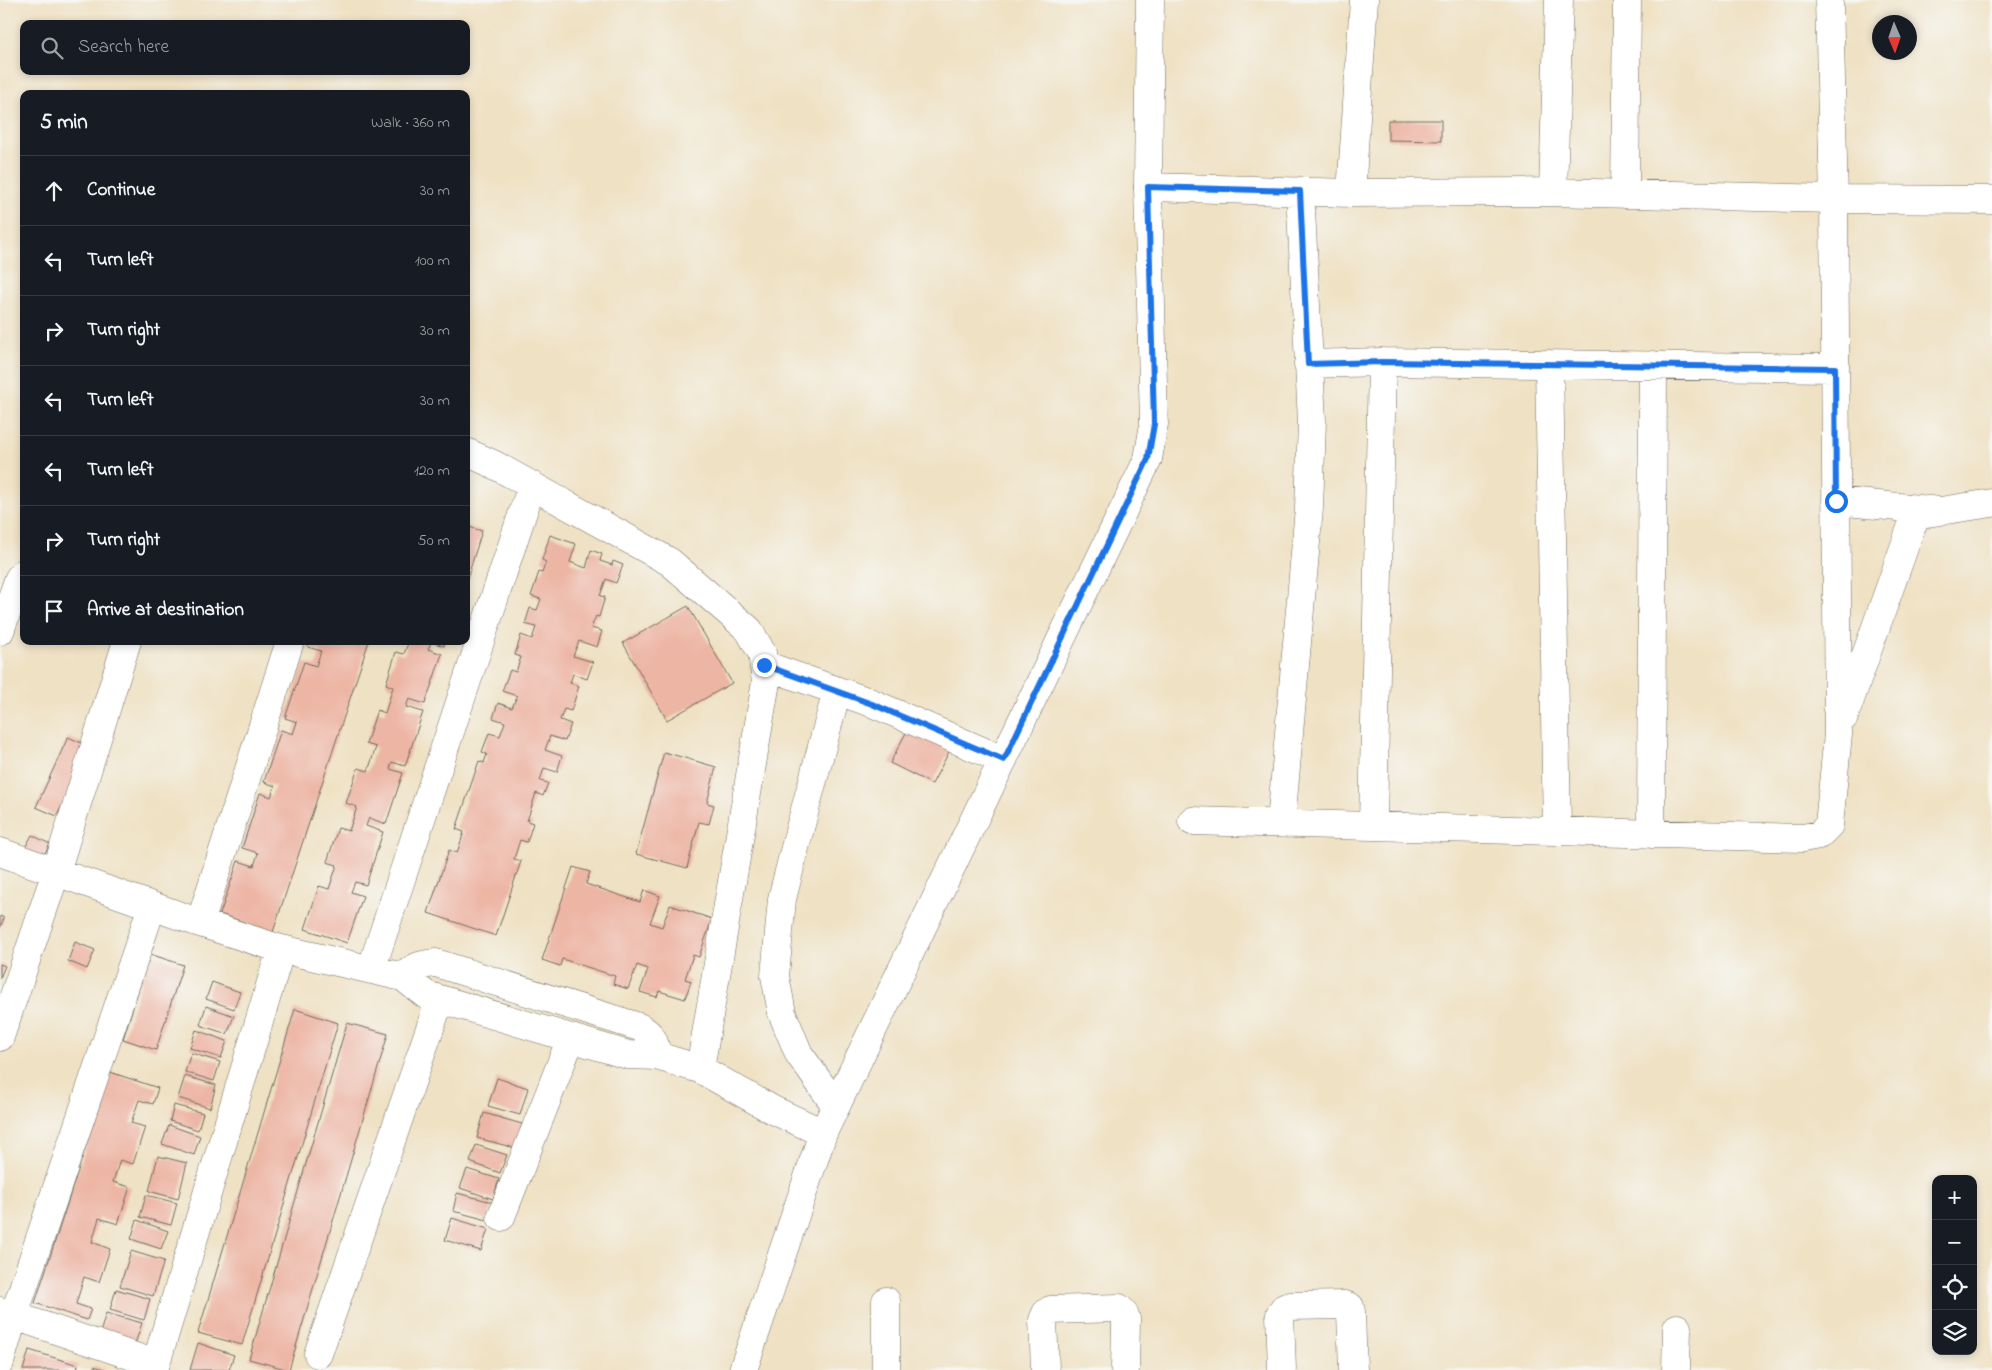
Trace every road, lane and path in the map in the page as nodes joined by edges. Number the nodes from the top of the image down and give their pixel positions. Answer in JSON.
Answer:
{"nodes":[{"id":1,"x":1150,"y":0,"type":"edge"},
{"id":2,"x":1364,"y":0,"type":"edge"},
{"id":3,"x":1559,"y":0,"type":"edge"},
{"id":4,"x":1627,"y":0,"type":"edge"},
{"id":5,"x":1829,"y":0,"type":"edge"},
{"id":6,"x":1148,"y":187,"type":"junction"},
{"id":7,"x":1300,"y":191,"type":"junction"},
{"id":8,"x":1553,"y":192,"type":"junction"},
{"id":9,"x":1351,"y":193,"type":"junction"},
{"id":10,"x":1625,"y":194,"type":"junction"},
{"id":11,"x":1834,"y":199,"type":"junction"},
{"id":12,"x":1992,"y":200,"type":"edge"},
{"id":13,"x":1382,"y":362,"type":"junction"},
{"id":14,"x":1308,"y":364,"type":"junction"},
{"id":15,"x":1549,"y":364,"type":"junction"},
{"id":16,"x":1652,"y":366,"type":"junction"},
{"id":17,"x":1835,"y":368,"type":"junction"},
{"id":18,"x":470,"y":454,"type":"edge"},
{"id":19,"x":532,"y":485,"type":"junction"},
{"id":20,"x":1836,"y":501,"type":"junction"},
{"id":21,"x":1992,"y":503,"type":"edge"},
{"id":22,"x":1941,"y":511,"type":"junction"},
{"id":23,"x":20,"y":577,"type":"edge"},
{"id":24,"x":0,"y":631,"type":"edge"},
{"id":25,"x":126,"y":645,"type":"edge"},
{"id":26,"x":289,"y":645,"type":"edge"},
{"id":27,"x":764,"y":665,"type":"junction"},
{"id":28,"x":837,"y":691,"type":"junction"},
{"id":29,"x":1838,"y":734,"type":"junction"},
{"id":30,"x":1004,"y":760,"type":"junction"},
{"id":31,"x":1192,"y":821,"type":"dead end"},
{"id":32,"x":1281,"y":823,"type":"junction"},
{"id":33,"x":1373,"y":826,"type":"junction"},
{"id":34,"x":1557,"y":831,"type":"junction"},
{"id":35,"x":1651,"y":834,"type":"junction"},
{"id":36,"x":0,"y":852,"type":"edge"},
{"id":37,"x":56,"y":872,"type":"junction"},
{"id":38,"x":152,"y":906,"type":"junction"},
{"id":39,"x":200,"y":923,"type":"junction"},
{"id":40,"x":281,"y":949,"type":"junction"},
{"id":41,"x":371,"y":970,"type":"junction"},
{"id":42,"x":403,"y":977,"type":"junction"},
{"id":43,"x":440,"y":999,"type":"junction"},
{"id":44,"x":0,"y":1037,"type":"edge"},
{"id":45,"x":570,"y":1038,"type":"junction"},
{"id":46,"x":658,"y":1056,"type":"junction"},
{"id":47,"x":700,"y":1069,"type":"junction"},
{"id":48,"x":836,"y":1106,"type":"junction"},
{"id":49,"x":823,"y":1133,"type":"junction"},
{"id":50,"x":502,"y":1217,"type":"dead end"},
{"id":51,"x":886,"y":1301,"type":"dead end"},
{"id":52,"x":7,"y":1313,"type":"edge"},
{"id":53,"x":1677,"y":1328,"type":"dead end"},
{"id":54,"x":318,"y":1354,"type":"dead end"},
{"id":55,"x":0,"y":1362,"type":"edge"},
{"id":56,"x":155,"y":1367,"type":"edge"},
{"id":57,"x":743,"y":1370,"type":"edge"},
{"id":58,"x":886,"y":1370,"type":"edge"},
{"id":59,"x":1045,"y":1370,"type":"edge"},
{"id":60,"x":1125,"y":1370,"type":"edge"},
{"id":61,"x":1282,"y":1370,"type":"edge"},
{"id":62,"x":1353,"y":1370,"type":"edge"},
{"id":63,"x":1676,"y":1370,"type":"edge"}],
"edges":[{"from":1,"to":6,"type":"street"},
{"from":2,"to":9,"type":"street"},
{"from":3,"to":8,"type":"street"},
{"from":4,"to":10,"type":"street"},
{"from":5,"to":11,"type":"street"},
{"from":6,"to":7,"type":"street"},
{"from":6,"to":30,"type":"street"},
{"from":7,"to":9,"type":"street"},
{"from":7,"to":14,"type":"street"},
{"from":8,"to":9,"type":"street"},
{"from":8,"to":10,"type":"street"},
{"from":10,"to":11,"type":"street"},
{"from":11,"to":12,"type":"street"},
{"from":11,"to":17,"type":"street"},
{"from":13,"to":14,"type":"street"},
{"from":13,"to":15,"type":"street"},
{"from":13,"to":33,"type":"street"},
{"from":14,"to":32,"type":"street"},
{"from":15,"to":16,"type":"street"},
{"from":15,"to":34,"type":"street"},
{"from":16,"to":17,"type":"street"},
{"from":16,"to":35,"type":"street"},
{"from":17,"to":20,"type":"street"},
{"from":18,"to":19,"type":"street"},
{"from":19,"to":27,"type":"street"},
{"from":19,"to":41,"type":"street"},
{"from":20,"to":22,"type":"street"},
{"from":20,"to":29,"type":"street"},
{"from":21,"to":22,"type":"street"},
{"from":22,"to":29,"type":"street"},
{"from":23,"to":24,"type":"street"},
{"from":25,"to":37,"type":"street"},
{"from":26,"to":39,"type":"street"},
{"from":27,"to":28,"type":"street"},
{"from":27,"to":47,"type":"street"},
{"from":28,"to":30,"type":"street"},
{"from":28,"to":48,"type":"street"},
{"from":29,"to":35,"type":"street"},
{"from":30,"to":48,"type":"street"},
{"from":31,"to":32,"type":"street"},
{"from":32,"to":33,"type":"street"},
{"from":33,"to":34,"type":"street"},
{"from":34,"to":35,"type":"street"},
{"from":36,"to":37,"type":"street"},
{"from":37,"to":38,"type":"street"},
{"from":37,"to":44,"type":"street"},
{"from":38,"to":39,"type":"street"},
{"from":38,"to":52,"type":"street"},
{"from":39,"to":40,"type":"street"},
{"from":40,"to":41,"type":"street"},
{"from":40,"to":56,"type":"street"},
{"from":41,"to":42,"type":"street"},
{"from":42,"to":43,"type":"street"},
{"from":42,"to":46,"type":"street"},
{"from":43,"to":45,"type":"street"},
{"from":43,"to":54,"type":"street"},
{"from":45,"to":46,"type":"street"},
{"from":45,"to":50,"type":"street"},
{"from":46,"to":47,"type":"street"},
{"from":47,"to":49,"type":"street"},
{"from":48,"to":49,"type":"street"},
{"from":49,"to":57,"type":"street"},
{"from":51,"to":58,"type":"street"},
{"from":52,"to":55,"type":"street"},
{"from":52,"to":56,"type":"street"},
{"from":53,"to":63,"type":"street"},
{"from":59,"to":60,"type":"street"},
{"from":61,"to":62,"type":"street"}]}
